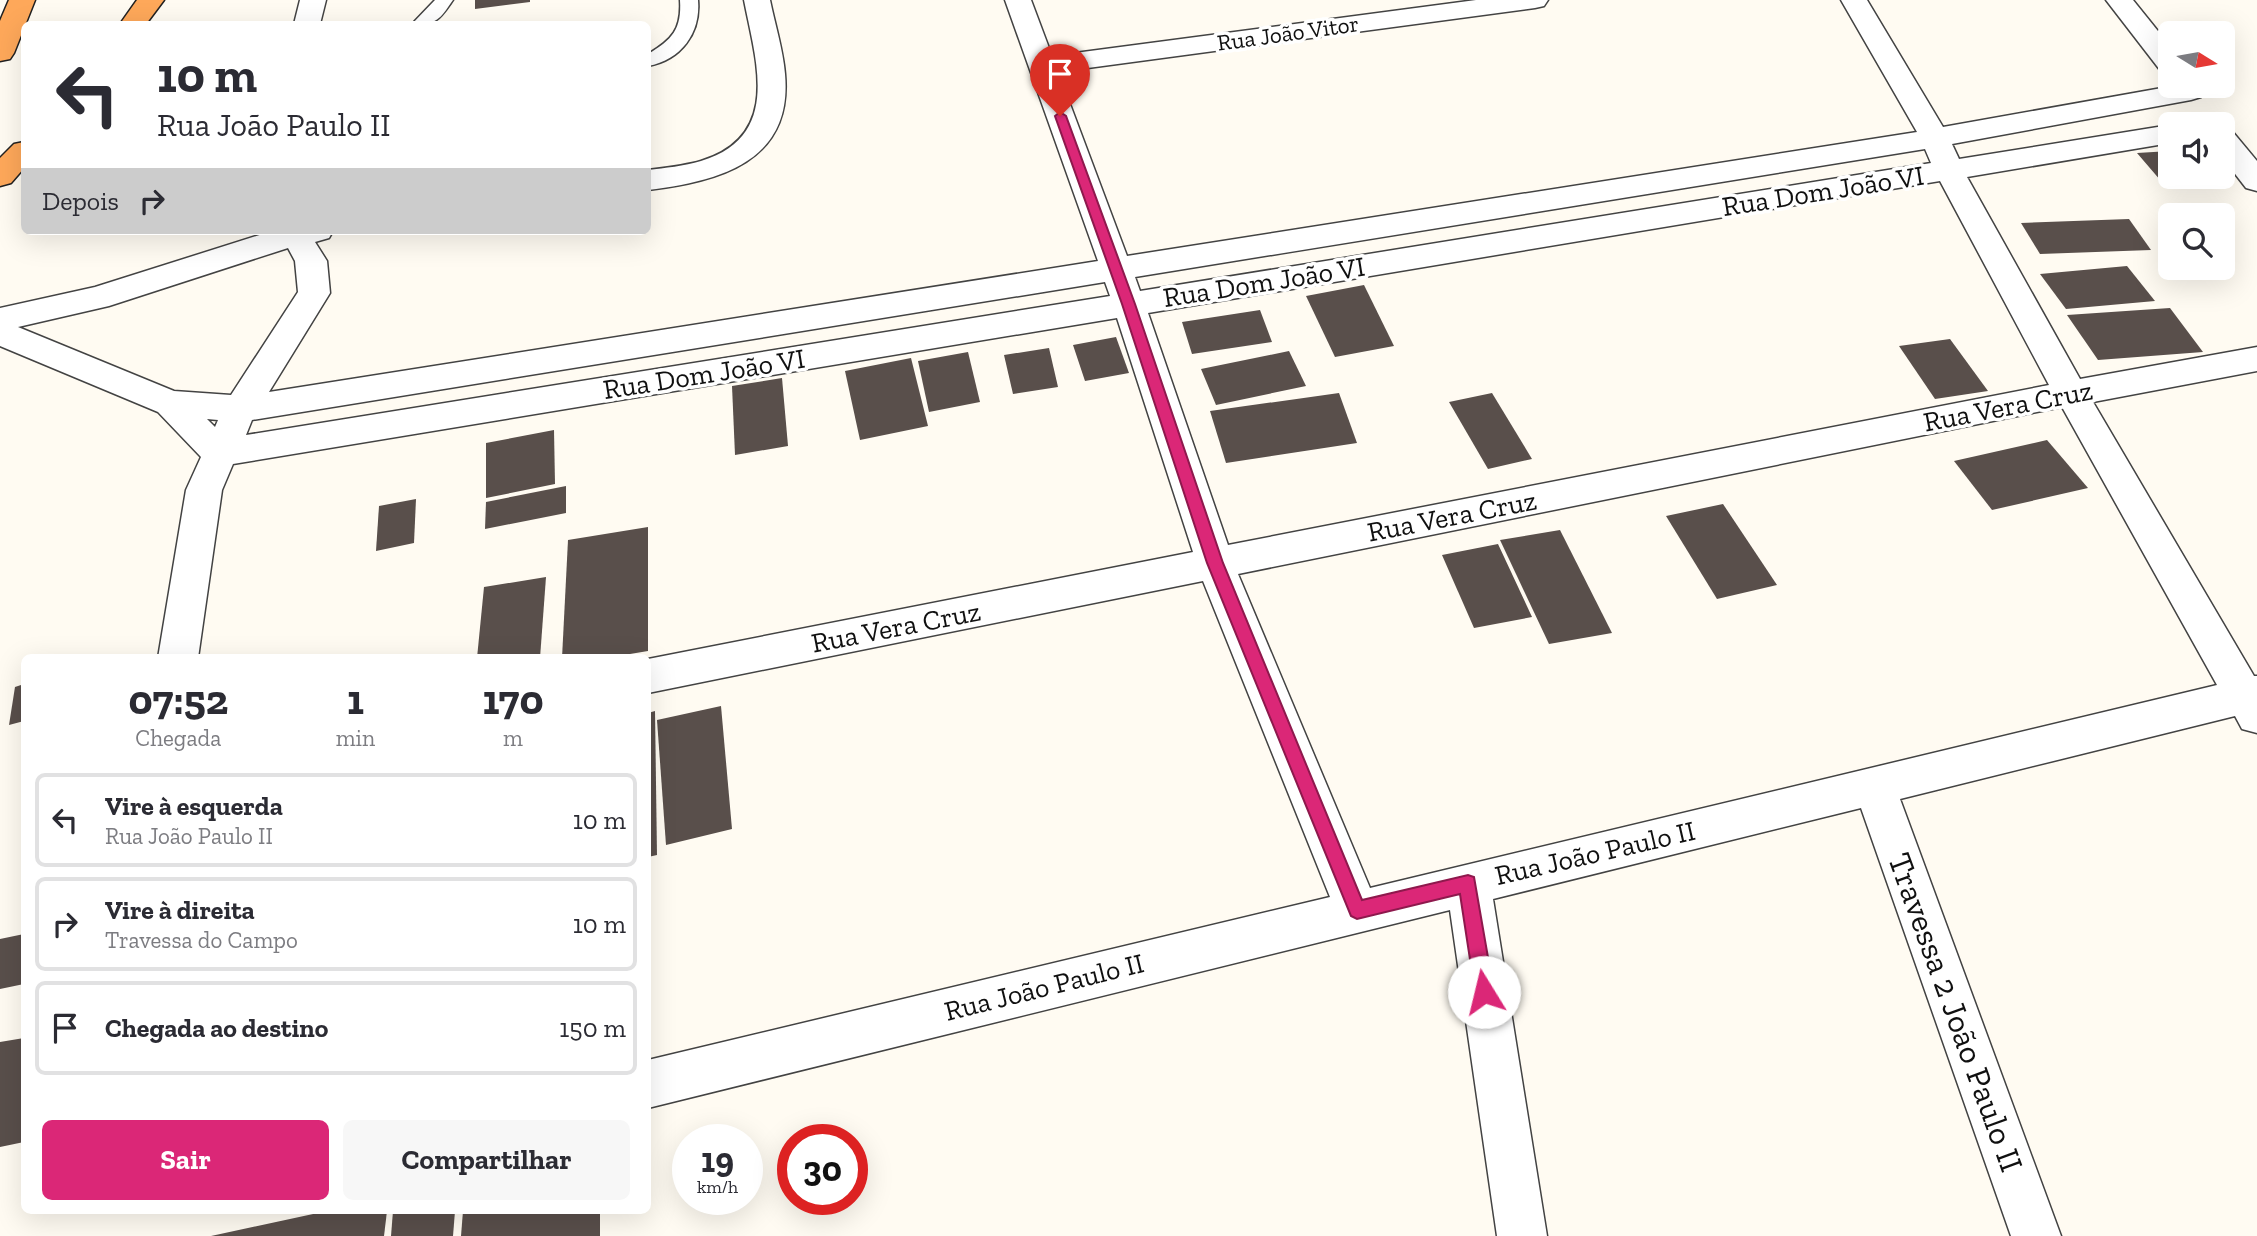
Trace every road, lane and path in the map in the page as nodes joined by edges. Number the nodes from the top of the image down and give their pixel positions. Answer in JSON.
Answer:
{"nodes":[{"id":1,"x":22,"y":0,"type":"edge"},
{"id":2,"x":151,"y":0,"type":"edge"},
{"id":3,"x":313,"y":0,"type":"edge"},
{"id":4,"x":444,"y":0,"type":"edge"},
{"id":5,"x":689,"y":0,"type":"edge"},
{"id":6,"x":757,"y":0,"type":"edge"},
{"id":7,"x":1018,"y":0,"type":"edge"},
{"id":8,"x":1535,"y":0,"type":"edge"},
{"id":9,"x":1854,"y":0,"type":"edge"},
{"id":10,"x":2119,"y":0,"type":"edge"},
{"id":11,"x":135,"y":21,"type":"edge"},
{"id":12,"x":308,"y":21,"type":"edge"},
{"id":13,"x":425,"y":21,"type":"edge"},
{"id":14,"x":2158,"y":49,"type":"edge"},
{"id":15,"x":0,"y":53,"type":"edge"},
{"id":16,"x":651,"y":59,"type":"edge"},
{"id":17,"x":1042,"y":66,"type":"junction"},
{"id":18,"x":2158,"y":95,"type":"edge"},
{"id":19,"x":2158,"y":136,"type":"edge"},
{"id":20,"x":1935,"y":138,"type":"junction"},
{"id":21,"x":2235,"y":153,"type":"edge"},
{"id":22,"x":21,"y":154,"type":"edge"},
{"id":23,"x":1949,"y":171,"type":"junction"},
{"id":24,"x":0,"y":176,"type":"edge"},
{"id":25,"x":651,"y":180,"type":"edge"},
{"id":26,"x":2257,"y":181,"type":"edge"},
{"id":27,"x":293,"y":235,"type":"edge"},
{"id":28,"x":303,"y":235,"type":"edge"},
{"id":29,"x":1116,"y":267,"type":"junction"},
{"id":30,"x":1129,"y":304,"type":"junction"},
{"id":31,"x":0,"y":320,"type":"edge"},
{"id":32,"x":0,"y":333,"type":"edge"},
{"id":33,"x":2257,"y":359,"type":"edge"},
{"id":34,"x":2071,"y":393,"type":"junction"},
{"id":35,"x":170,"y":403,"type":"junction"},
{"id":36,"x":240,"y":409,"type":"junction"},
{"id":37,"x":219,"y":453,"type":"junction"},
{"id":38,"x":1215,"y":563,"type":"junction"},
{"id":39,"x":179,"y":654,"type":"edge"},
{"id":40,"x":651,"y":676,"type":"edge"},
{"id":41,"x":2253,"y":702,"type":"edge"},
{"id":42,"x":1875,"y":787,"type":"junction"},
{"id":43,"x":1468,"y":883,"type":"junction"},
{"id":44,"x":1357,"y":910,"type":"junction"},
{"id":45,"x":651,"y":1083,"type":"edge"},
{"id":46,"x":1522,"y":1236,"type":"edge"},
{"id":47,"x":2036,"y":1236,"type":"edge"}],
"edges":[{"from":1,"to":15,"type":"highway"},
{"from":2,"to":11,"type":"highway"},
{"from":3,"to":12,"type":"street"},
{"from":4,"to":13,"type":"lane"},
{"from":5,"to":16,"type":"lane"},
{"from":6,"to":25,"type":"street"},
{"from":7,"to":17,"type":"street"},
{"from":8,"to":17,"type":"street","name":"Rua João Vitor"},
{"from":9,"to":20,"type":"street"},
{"from":10,"to":14,"type":"street"},
{"from":17,"to":29,"type":"street"},
{"from":18,"to":20,"type":"street","name":"Rua Dom João VI"},
{"from":19,"to":23,"type":"street","name":"Rua Dom João VI"},
{"from":20,"to":23,"type":"street"},
{"from":20,"to":29,"type":"street","name":"Rua Dom João VI"},
{"from":21,"to":26,"type":"street"},
{"from":22,"to":24,"type":"highway"},
{"from":23,"to":30,"type":"street","name":"Rua Dom João VI"},
{"from":23,"to":34,"type":"street"},
{"from":27,"to":31,"type":"street"},
{"from":28,"to":36,"type":"street"},
{"from":29,"to":30,"type":"street"},
{"from":29,"to":36,"type":"street","name":"Rua Dom João VI"},
{"from":30,"to":37,"type":"street","name":"Rua Dom João VI"},
{"from":30,"to":38,"type":"street"},
{"from":32,"to":35,"type":"street","name":"Rua Dom João VI"},
{"from":33,"to":34,"type":"street","name":"Rua Vera Cruz"},
{"from":34,"to":38,"type":"street","name":"Rua Vera Cruz"},
{"from":34,"to":41,"type":"street"},
{"from":35,"to":36,"type":"street","name":"Rua Dom João VI"},
{"from":35,"to":37,"type":"street","name":"Rua Dom João VI"},
{"from":36,"to":37,"type":"street"},
{"from":37,"to":39,"type":"street"},
{"from":38,"to":40,"type":"street","name":"Rua Vera Cruz"},
{"from":38,"to":44,"type":"street"},
{"from":41,"to":42,"type":"street","name":"Rua João Paulo II"},
{"from":42,"to":43,"type":"street","name":"Rua João Paulo II"},
{"from":42,"to":47,"type":"street","name":"Travessa 2 João Paulo II"},
{"from":43,"to":44,"type":"street","name":"Rua João Paulo II"},
{"from":43,"to":46,"type":"street"},
{"from":44,"to":45,"type":"street","name":"Rua João Paulo II"}]}
